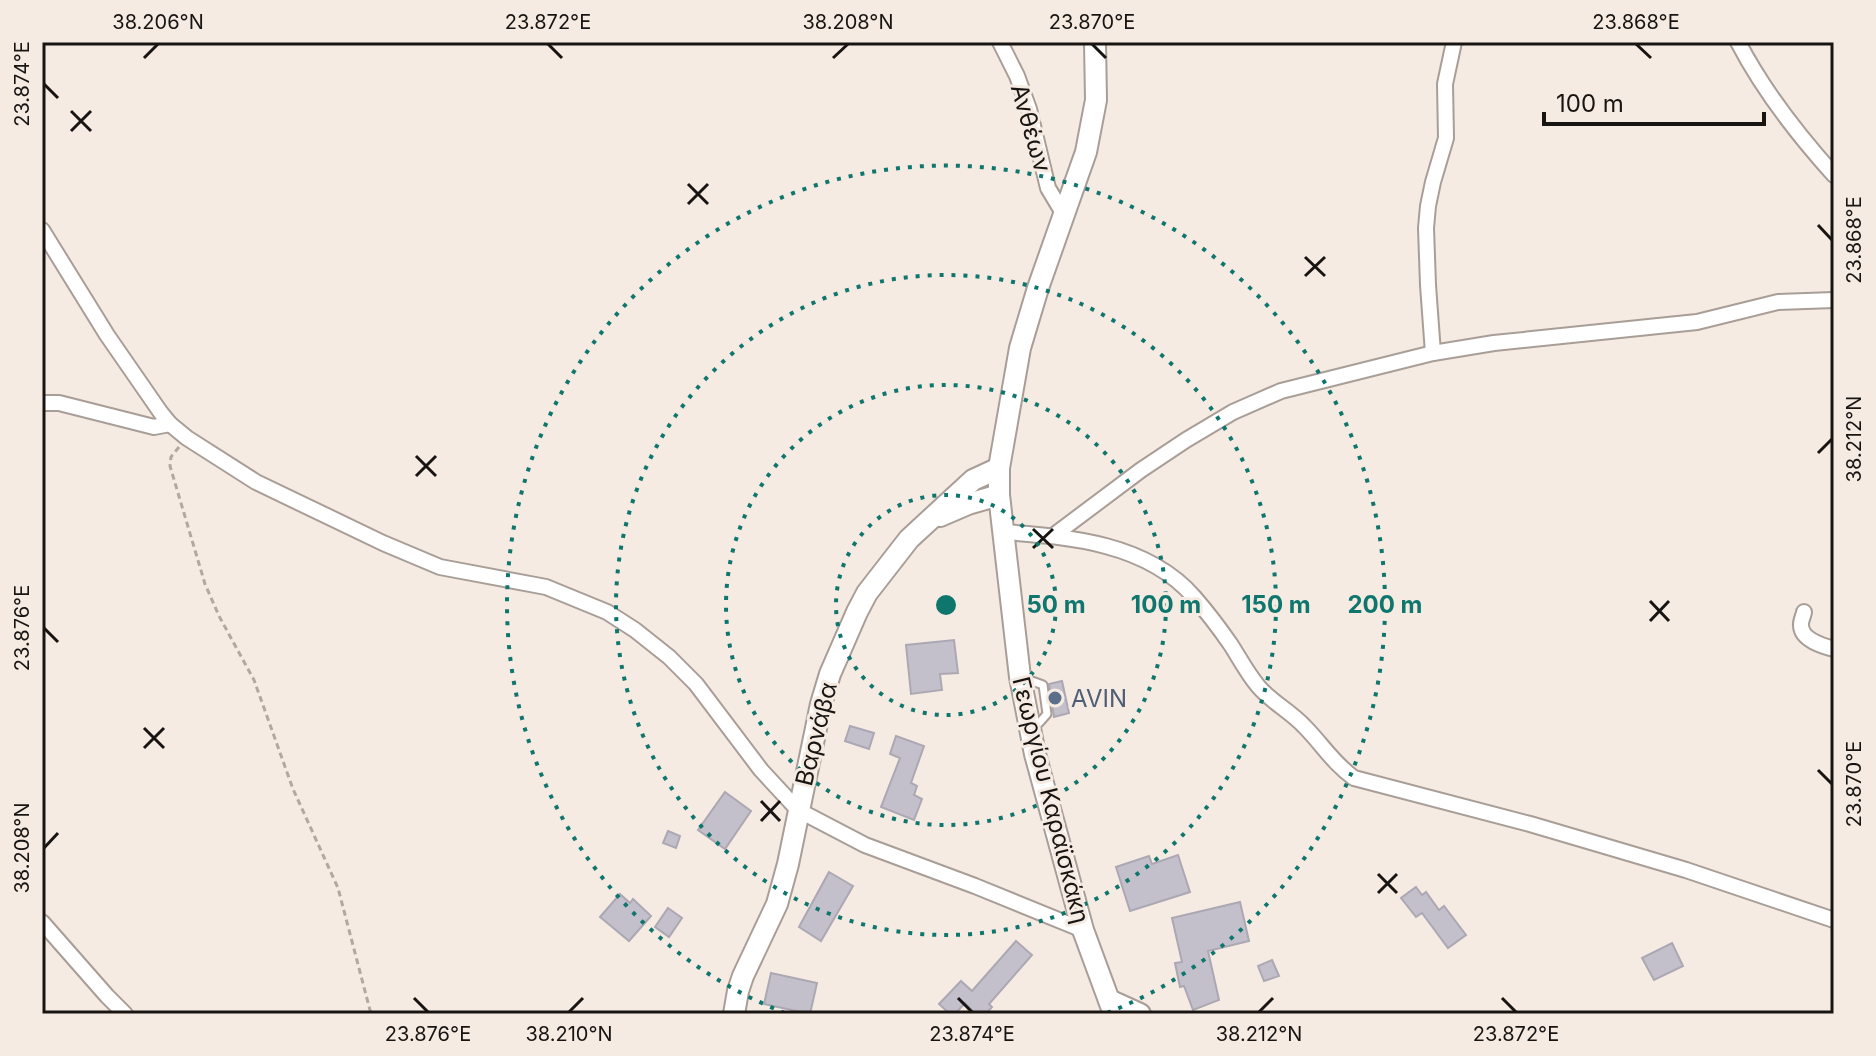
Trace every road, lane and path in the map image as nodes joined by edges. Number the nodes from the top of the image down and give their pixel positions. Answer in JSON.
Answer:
{"nodes":[{"id":1,"x":1000,"y":42,"type":"edge"},
{"id":2,"x":1095,"y":42,"type":"edge"},
{"id":3,"x":1454,"y":42,"type":"edge"},
{"id":4,"x":1738,"y":42,"type":"edge"},
{"id":5,"x":1834,"y":175,"type":"edge"},
{"id":6,"x":1063,"y":213,"type":"junction"},
{"id":7,"x":42,"y":230,"type":"edge"},
{"id":8,"x":1834,"y":300,"type":"edge"},
{"id":9,"x":1433,"y":353,"type":"junction"},
{"id":10,"x":42,"y":403,"type":"edge"},
{"id":11,"x":170,"y":424,"type":"junction"},
{"id":12,"x":187,"y":438,"type":"junction"},
{"id":13,"x":999,"y":468,"type":"junction"},
{"id":14,"x":999,"y":495,"type":"junction"},
{"id":15,"x":929,"y":522,"type":"junction"},
{"id":16,"x":1004,"y":532,"type":"junction"},
{"id":17,"x":1053,"y":536,"type":"junction"},
{"id":18,"x":1804,"y":612,"type":"dead end"},
{"id":19,"x":1834,"y":649,"type":"edge"},
{"id":20,"x":1032,"y":681,"type":"dead end"},
{"id":21,"x":1039,"y":723,"type":"dead end"},
{"id":22,"x":798,"y":810,"type":"junction"},
{"id":23,"x":1834,"y":920,"type":"edge"},
{"id":24,"x":42,"y":922,"type":"edge"},
{"id":25,"x":1083,"y":930,"type":"junction"},
{"id":26,"x":1112,"y":1007,"type":"edge"},
{"id":27,"x":125,"y":1014,"type":"edge"},
{"id":28,"x":371,"y":1014,"type":"edge"},
{"id":29,"x":734,"y":1014,"type":"edge"},
{"id":30,"x":1140,"y":1014,"type":"edge"}],
"edges":[{"from":1,"to":6,"type":"street","name":"Ανθέων"},
{"from":2,"to":6,"type":"main road","name":"Γεωργίου Καραϊσκάκη"},
{"from":3,"to":9,"type":"street"},
{"from":4,"to":5,"type":"street"},
{"from":6,"to":13,"type":"main road","name":"Γεωργίου Καραϊσκάκη"},
{"from":7,"to":11,"type":"street"},
{"from":8,"to":9,"type":"street"},
{"from":9,"to":17,"type":"street"},
{"from":10,"to":11,"type":"street"},
{"from":11,"to":12,"type":"street"},
{"from":12,"to":22,"type":"street"},
{"from":12,"to":28,"type":"path"},
{"from":13,"to":14,"type":"main road","name":"Γεωργίου Καραϊσκάκη"},
{"from":13,"to":15,"type":"main road","name":"Βαρνάβα"},
{"from":14,"to":15,"type":"main road","name":"Βαρνάβα"},
{"from":14,"to":16,"type":"main road","name":"Γεωργίου Καραϊσκάκη"},
{"from":15,"to":22,"type":"main road","name":"Βαρνάβα"},
{"from":16,"to":17,"type":"street"},
{"from":16,"to":25,"type":"main road","name":"Γεωργίου Καραϊσκάκη"},
{"from":17,"to":23,"type":"street"},
{"from":18,"to":19,"type":"street"},
{"from":20,"to":21,"type":"lane"},
{"from":22,"to":25,"type":"street"},
{"from":22,"to":29,"type":"main road","name":"Βαρνάβα"},
{"from":24,"to":27,"type":"street"},
{"from":25,"to":26,"type":"main road","name":"Γεωργίου Καραϊσκάκη"},
{"from":26,"to":30,"type":"main road"}]}
